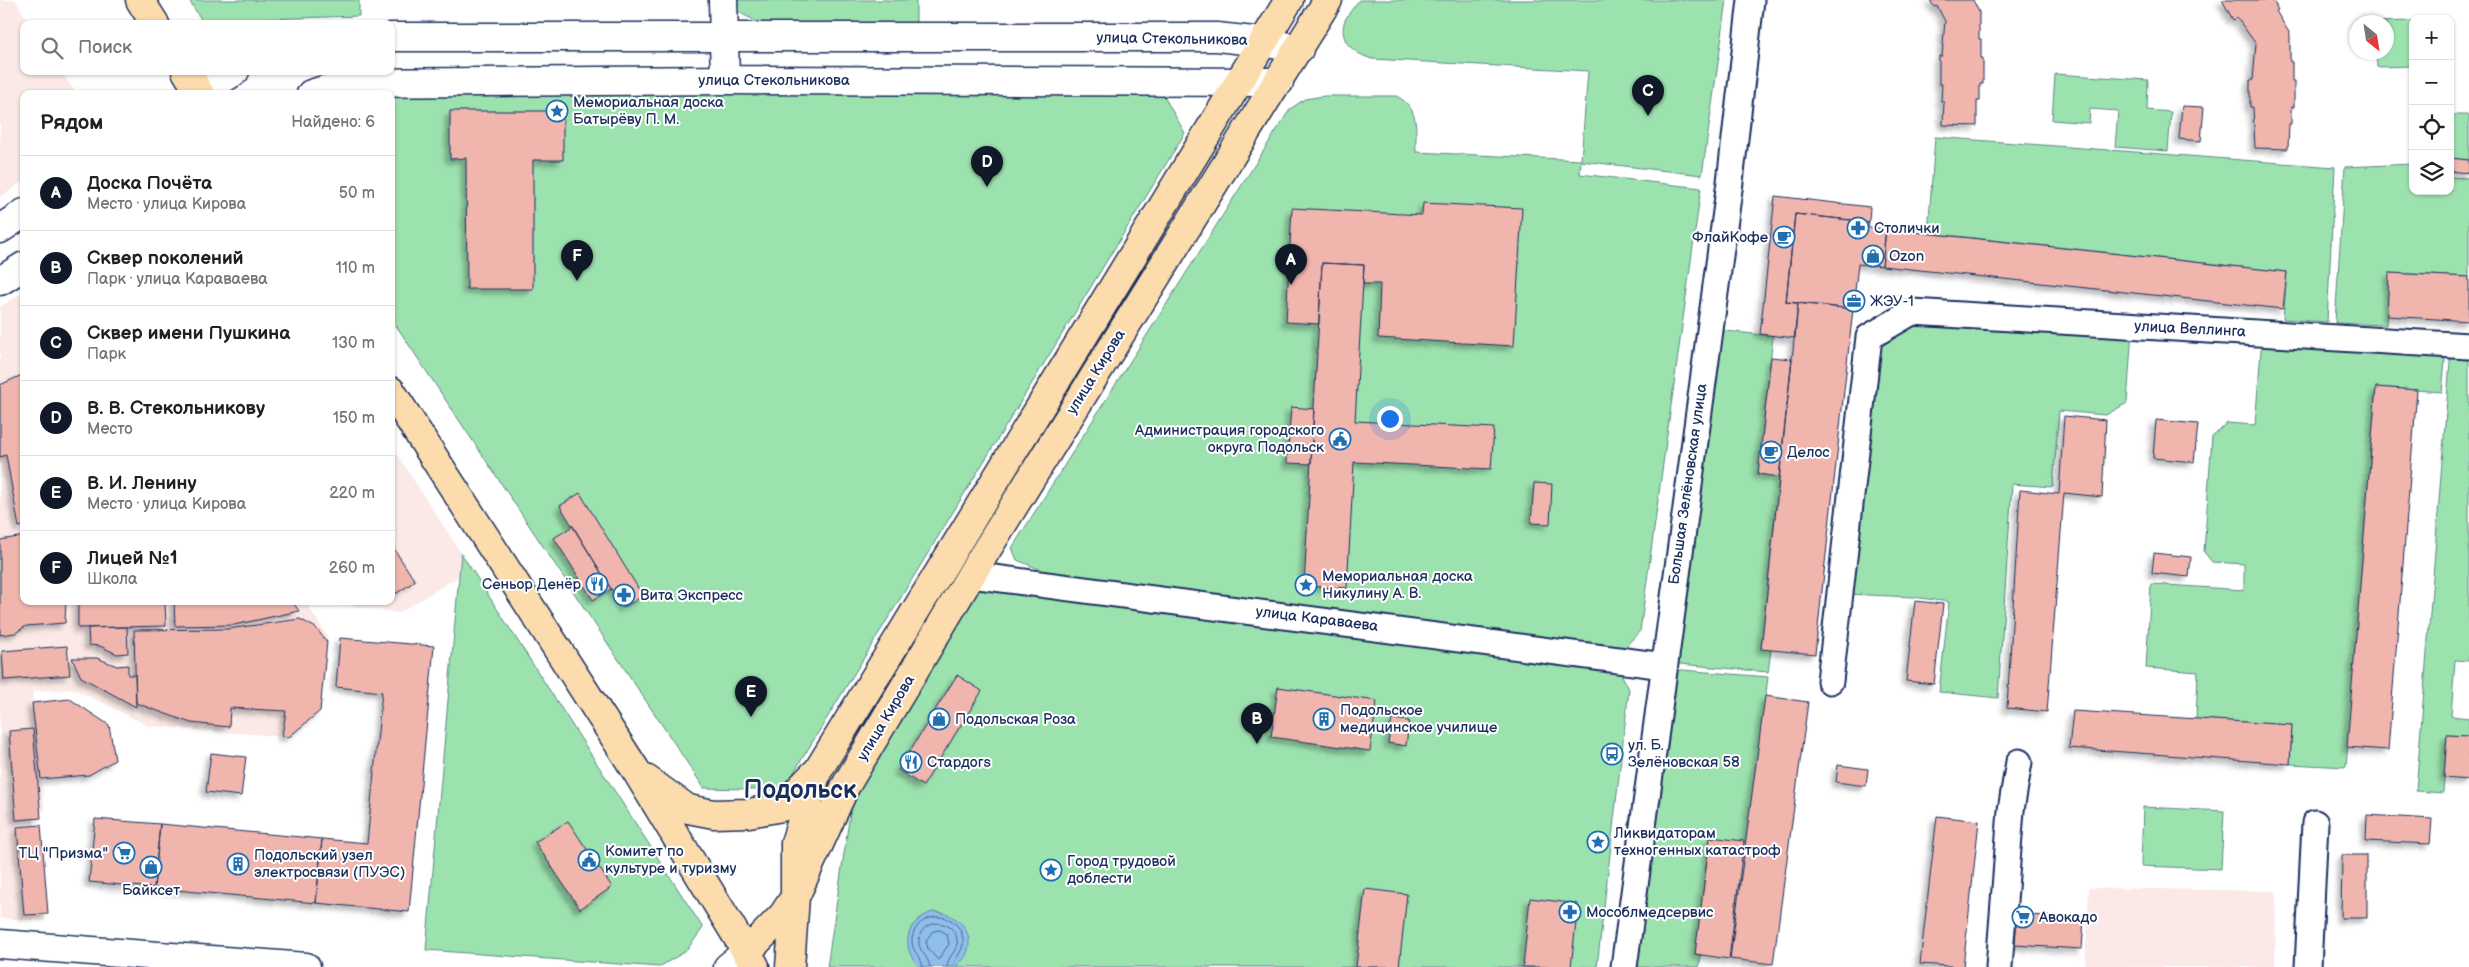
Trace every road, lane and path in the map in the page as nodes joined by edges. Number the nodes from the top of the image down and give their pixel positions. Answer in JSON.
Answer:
{"nodes":[{"id":1,"x":140,"y":0,"type":"edge"},
{"id":2,"x":723,"y":0,"type":"edge"},
{"id":3,"x":1289,"y":0,"type":"edge"},
{"id":4,"x":1328,"y":0,"type":"edge"},
{"id":5,"x":1750,"y":0,"type":"edge"},
{"id":6,"x":152,"y":20,"type":"edge"},
{"id":7,"x":395,"y":37,"type":"edge"},
{"id":8,"x":724,"y":37,"type":"junction"},
{"id":9,"x":1263,"y":42,"type":"junction"},
{"id":10,"x":1299,"y":49,"type":"junction"},
{"id":11,"x":226,"y":75,"type":"edge"},
{"id":12,"x":725,"y":80,"type":"junction"},
{"id":13,"x":1279,"y":82,"type":"junction"},
{"id":14,"x":1238,"y":83,"type":"junction"},
{"id":15,"x":196,"y":88,"type":"edge"},
{"id":16,"x":324,"y":90,"type":"edge"},
{"id":17,"x":20,"y":216,"type":"edge"},
{"id":18,"x":0,"y":229,"type":"edge"},
{"id":19,"x":20,"y":268,"type":"edge"},
{"id":20,"x":0,"y":281,"type":"edge"},
{"id":21,"x":2469,"y":346,"type":"edge"},
{"id":22,"x":395,"y":397,"type":"edge"},
{"id":23,"x":971,"y":575,"type":"junction"},
{"id":24,"x":1664,"y":666,"type":"junction"},
{"id":25,"x":1830,"y":681,"type":"dead end"},
{"id":26,"x":2019,"y":762,"type":"dead end"},
{"id":27,"x":817,"y":772,"type":"junction"},
{"id":28,"x":637,"y":773,"type":"junction"},
{"id":29,"x":2315,"y":823,"type":"dead end"},
{"id":30,"x":795,"y":896,"type":"junction"},
{"id":31,"x":0,"y":944,"type":"edge"},
{"id":32,"x":744,"y":962,"type":"edge"},
{"id":33,"x":306,"y":967,"type":"edge"},
{"id":34,"x":790,"y":967,"type":"edge"},
{"id":35,"x":1624,"y":967,"type":"edge"},
{"id":36,"x":1999,"y":967,"type":"edge"},
{"id":37,"x":2308,"y":967,"type":"edge"}],
"edges":[{"from":1,"to":6,"type":"main road"},
{"from":2,"to":8,"type":"main road"},
{"from":3,"to":9,"type":"main road","name":"улица Кирова"},
{"from":4,"to":10,"type":"main road","name":"улица Кирова"},
{"from":5,"to":24,"type":"street","name":"Большая Зелёновская улица"},
{"from":7,"to":8,"type":"main road","name":"улица Стекольникова"},
{"from":8,"to":9,"type":"main road","name":"улица Стекольникова"},
{"from":8,"to":12,"type":"main road"},
{"from":9,"to":10,"type":"main road","name":"улица Стекольникова"},
{"from":9,"to":14,"type":"main road","name":"улица Кирова"},
{"from":10,"to":13,"type":"main road","name":"улица Кирова"},
{"from":10,"to":14,"type":"main road"},
{"from":11,"to":15,"type":"main road"},
{"from":12,"to":14,"type":"main road","name":"улица Стекольникова"},
{"from":12,"to":16,"type":"main road","name":"улица Стекольникова"},
{"from":13,"to":14,"type":"main road","name":"улица Стекольникова"},
{"from":13,"to":23,"type":"main road","name":"улица Кирова"},
{"from":14,"to":27,"type":"main road","name":"улица Кирова"},
{"from":17,"to":18,"type":"main road"},
{"from":19,"to":20,"type":"main road"},
{"from":21,"to":25,"type":"street","name":"улица Веллинга"},
{"from":22,"to":28,"type":"main road"},
{"from":23,"to":24,"type":"street","name":"улица Караваева"},
{"from":23,"to":30,"type":"main road","name":"улица Кирова"},
{"from":24,"to":35,"type":"street","name":"Большая Зелёновская улица"},
{"from":26,"to":36,"type":"street"},
{"from":27,"to":28,"type":"main road"},
{"from":27,"to":30,"type":"main road","name":"улица Кирова"},
{"from":28,"to":32,"type":"main road"},
{"from":29,"to":37,"type":"street"},
{"from":30,"to":32,"type":"main road"},
{"from":30,"to":34,"type":"main road"},
{"from":31,"to":33,"type":"main road"}]}
